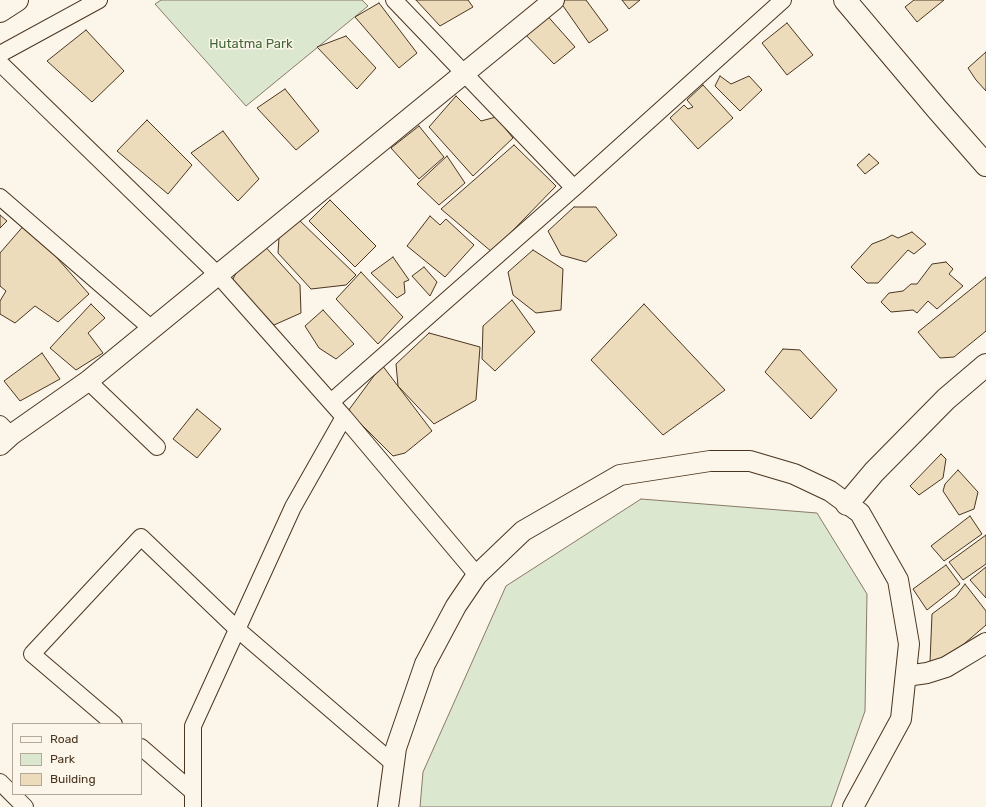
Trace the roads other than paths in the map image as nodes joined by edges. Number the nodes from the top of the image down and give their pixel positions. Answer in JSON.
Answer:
{"nodes":[{"id":1,"x":17,"y":0,"type":"edge"},
{"id":2,"x":99,"y":0,"type":"edge"},
{"id":3,"x":394,"y":0,"type":"edge"},
{"id":4,"x":554,"y":0,"type":"edge"},
{"id":5,"x":783,"y":0,"type":"edge"},
{"id":6,"x":845,"y":0,"type":"edge"},
{"id":7,"x":0,"y":11,"type":"edge"},
{"id":8,"x":0,"y":54,"type":"edge"},
{"id":9,"x":0,"y":63,"type":"edge"},
{"id":10,"x":464,"y":74,"type":"junction"},
{"id":11,"x":986,"y":164,"type":"edge"},
{"id":12,"x":574,"y":188,"type":"junction"},
{"id":13,"x":0,"y":197,"type":"edge"},
{"id":14,"x":218,"y":275,"type":"junction"},
{"id":15,"x":152,"y":329,"type":"junction"},
{"id":16,"x":986,"y":365,"type":"edge"},
{"id":17,"x":88,"y":381,"type":"junction"},
{"id":18,"x":331,"y":402,"type":"junction"},
{"id":19,"x":344,"y":417,"type":"junction"},
{"id":20,"x":4,"y":435,"type":"edge"},
{"id":21,"x":157,"y":447,"type":"dead end"},
{"id":22,"x":847,"y":504,"type":"junction"},
{"id":23,"x":477,"y":575,"type":"junction"},
{"id":24,"x":238,"y":629,"type":"junction"},
{"id":25,"x":986,"y":643,"type":"edge"},
{"id":26,"x":906,"y":676,"type":"junction"},
{"id":27,"x":113,"y":723,"type":"edge"},
{"id":28,"x":142,"y":748,"type":"edge"},
{"id":29,"x":394,"y":764,"type":"junction"},
{"id":30,"x":0,"y":782,"type":"edge"},
{"id":31,"x":12,"y":794,"type":"edge"},
{"id":32,"x":13,"y":795,"type":"edge"},
{"id":33,"x":193,"y":800,"type":"edge"},
{"id":34,"x":25,"y":807,"type":"edge"},
{"id":35,"x":388,"y":807,"type":"edge"},
{"id":36,"x":853,"y":807,"type":"edge"}],
"edges":[{"from":1,"to":7,"type":"main road"},
{"from":2,"to":8,"type":"street"},
{"from":3,"to":10,"type":"street"},
{"from":4,"to":10,"type":"street"},
{"from":5,"to":12,"type":"street"},
{"from":6,"to":11,"type":"main road"},
{"from":9,"to":14,"type":"street"},
{"from":10,"to":12,"type":"street"},
{"from":10,"to":14,"type":"street"},
{"from":12,"to":18,"type":"street"},
{"from":13,"to":15,"type":"street"},
{"from":14,"to":15,"type":"street"},
{"from":14,"to":18,"type":"street"},
{"from":15,"to":17,"type":"street"},
{"from":16,"to":22,"type":"main road"},
{"from":17,"to":20,"type":"street"},
{"from":17,"to":21,"type":"street"},
{"from":18,"to":19,"type":"street"},
{"from":19,"to":23,"type":"street"},
{"from":19,"to":24,"type":"street"},
{"from":22,"to":23,"type":"street"},
{"from":22,"to":26,"type":"street"},
{"from":23,"to":29,"type":"street"},
{"from":24,"to":27,"type":"street"},
{"from":24,"to":29,"type":"street"},
{"from":24,"to":33,"type":"street"},
{"from":25,"to":26,"type":"street"},
{"from":26,"to":36,"type":"street"},
{"from":28,"to":33,"type":"street"},
{"from":29,"to":35,"type":"street"},
{"from":30,"to":31,"type":"street"},
{"from":32,"to":34,"type":"street"}]}
